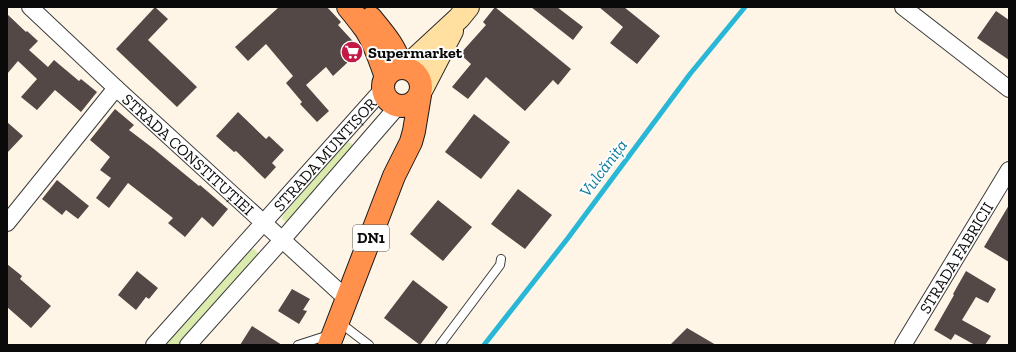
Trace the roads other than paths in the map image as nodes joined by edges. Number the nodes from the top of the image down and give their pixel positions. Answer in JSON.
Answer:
{"nodes":[{"id":1,"x":30,"y":7,"type":"edge"},
{"id":2,"x":348,"y":7,"type":"edge"},
{"id":3,"x":361,"y":7,"type":"edge"},
{"id":4,"x":903,"y":7,"type":"edge"},
{"id":5,"x":463,"y":12,"type":"edge"},
{"id":6,"x":394,"y":75,"type":"junction"},
{"id":7,"x":116,"y":88,"type":"junction"},
{"id":8,"x":1009,"y":89,"type":"edge"},
{"id":9,"x":421,"y":92,"type":"junction"},
{"id":10,"x":399,"y":107,"type":"junction"},
{"id":11,"x":1008,"y":174,"type":"edge"},
{"id":12,"x":394,"y":176,"type":"junction"},
{"id":13,"x":7,"y":223,"type":"edge"},
{"id":14,"x":263,"y":223,"type":"junction"},
{"id":15,"x":282,"y":240,"type":"junction"},
{"id":16,"x":501,"y":260,"type":"dead end"},
{"id":17,"x":347,"y":300,"type":"junction"},
{"id":18,"x":334,"y":333,"type":"edge"},
{"id":19,"x":154,"y":345,"type":"edge"},
{"id":20,"x":188,"y":345,"type":"edge"},
{"id":21,"x":298,"y":345,"type":"edge"},
{"id":22,"x":369,"y":345,"type":"edge"},
{"id":23,"x":440,"y":345,"type":"edge"},
{"id":24,"x":903,"y":345,"type":"edge"}],
"edges":[{"from":1,"to":7,"type":"street","name":"STRADA CONSTITUȚIEI"},
{"from":2,"to":6,"type":"highway"},
{"from":3,"to":6,"type":"highway"},
{"from":4,"to":8,"type":"street"},
{"from":5,"to":6,"type":"main road"},
{"from":5,"to":9,"type":"main road"},
{"from":6,"to":9,"type":"highway"},
{"from":6,"to":10,"type":"highway"},
{"from":6,"to":14,"type":"street","name":"STRADA MUNTIȘOR"},
{"from":7,"to":13,"type":"street"},
{"from":7,"to":14,"type":"street","name":"STRADA CONSTITUȚIEI"},
{"from":9,"to":10,"type":"highway"},
{"from":9,"to":12,"type":"highway","number":"DN1"},
{"from":10,"to":12,"type":"highway","number":"DN1"},
{"from":10,"to":15,"type":"street","name":"STRADA MUNTIȘOR"},
{"from":11,"to":24,"type":"street","name":"STRADA FABRICII"},
{"from":12,"to":17,"type":"highway","number":"DN1"},
{"from":14,"to":15,"type":"street","name":"STRADA CONSTITUȚIEI"},
{"from":14,"to":19,"type":"street","name":"STRADA MUNTIȘOR"},
{"from":15,"to":17,"type":"street","name":"STRADA CONSTITUȚIEI"},
{"from":15,"to":20,"type":"street","name":"STRADA MUNTIȘOR"},
{"from":16,"to":23,"type":"lane"},
{"from":17,"to":18,"type":"highway","number":"DN1"},
{"from":18,"to":21,"type":"lane"},
{"from":18,"to":22,"type":"lane"}]}
